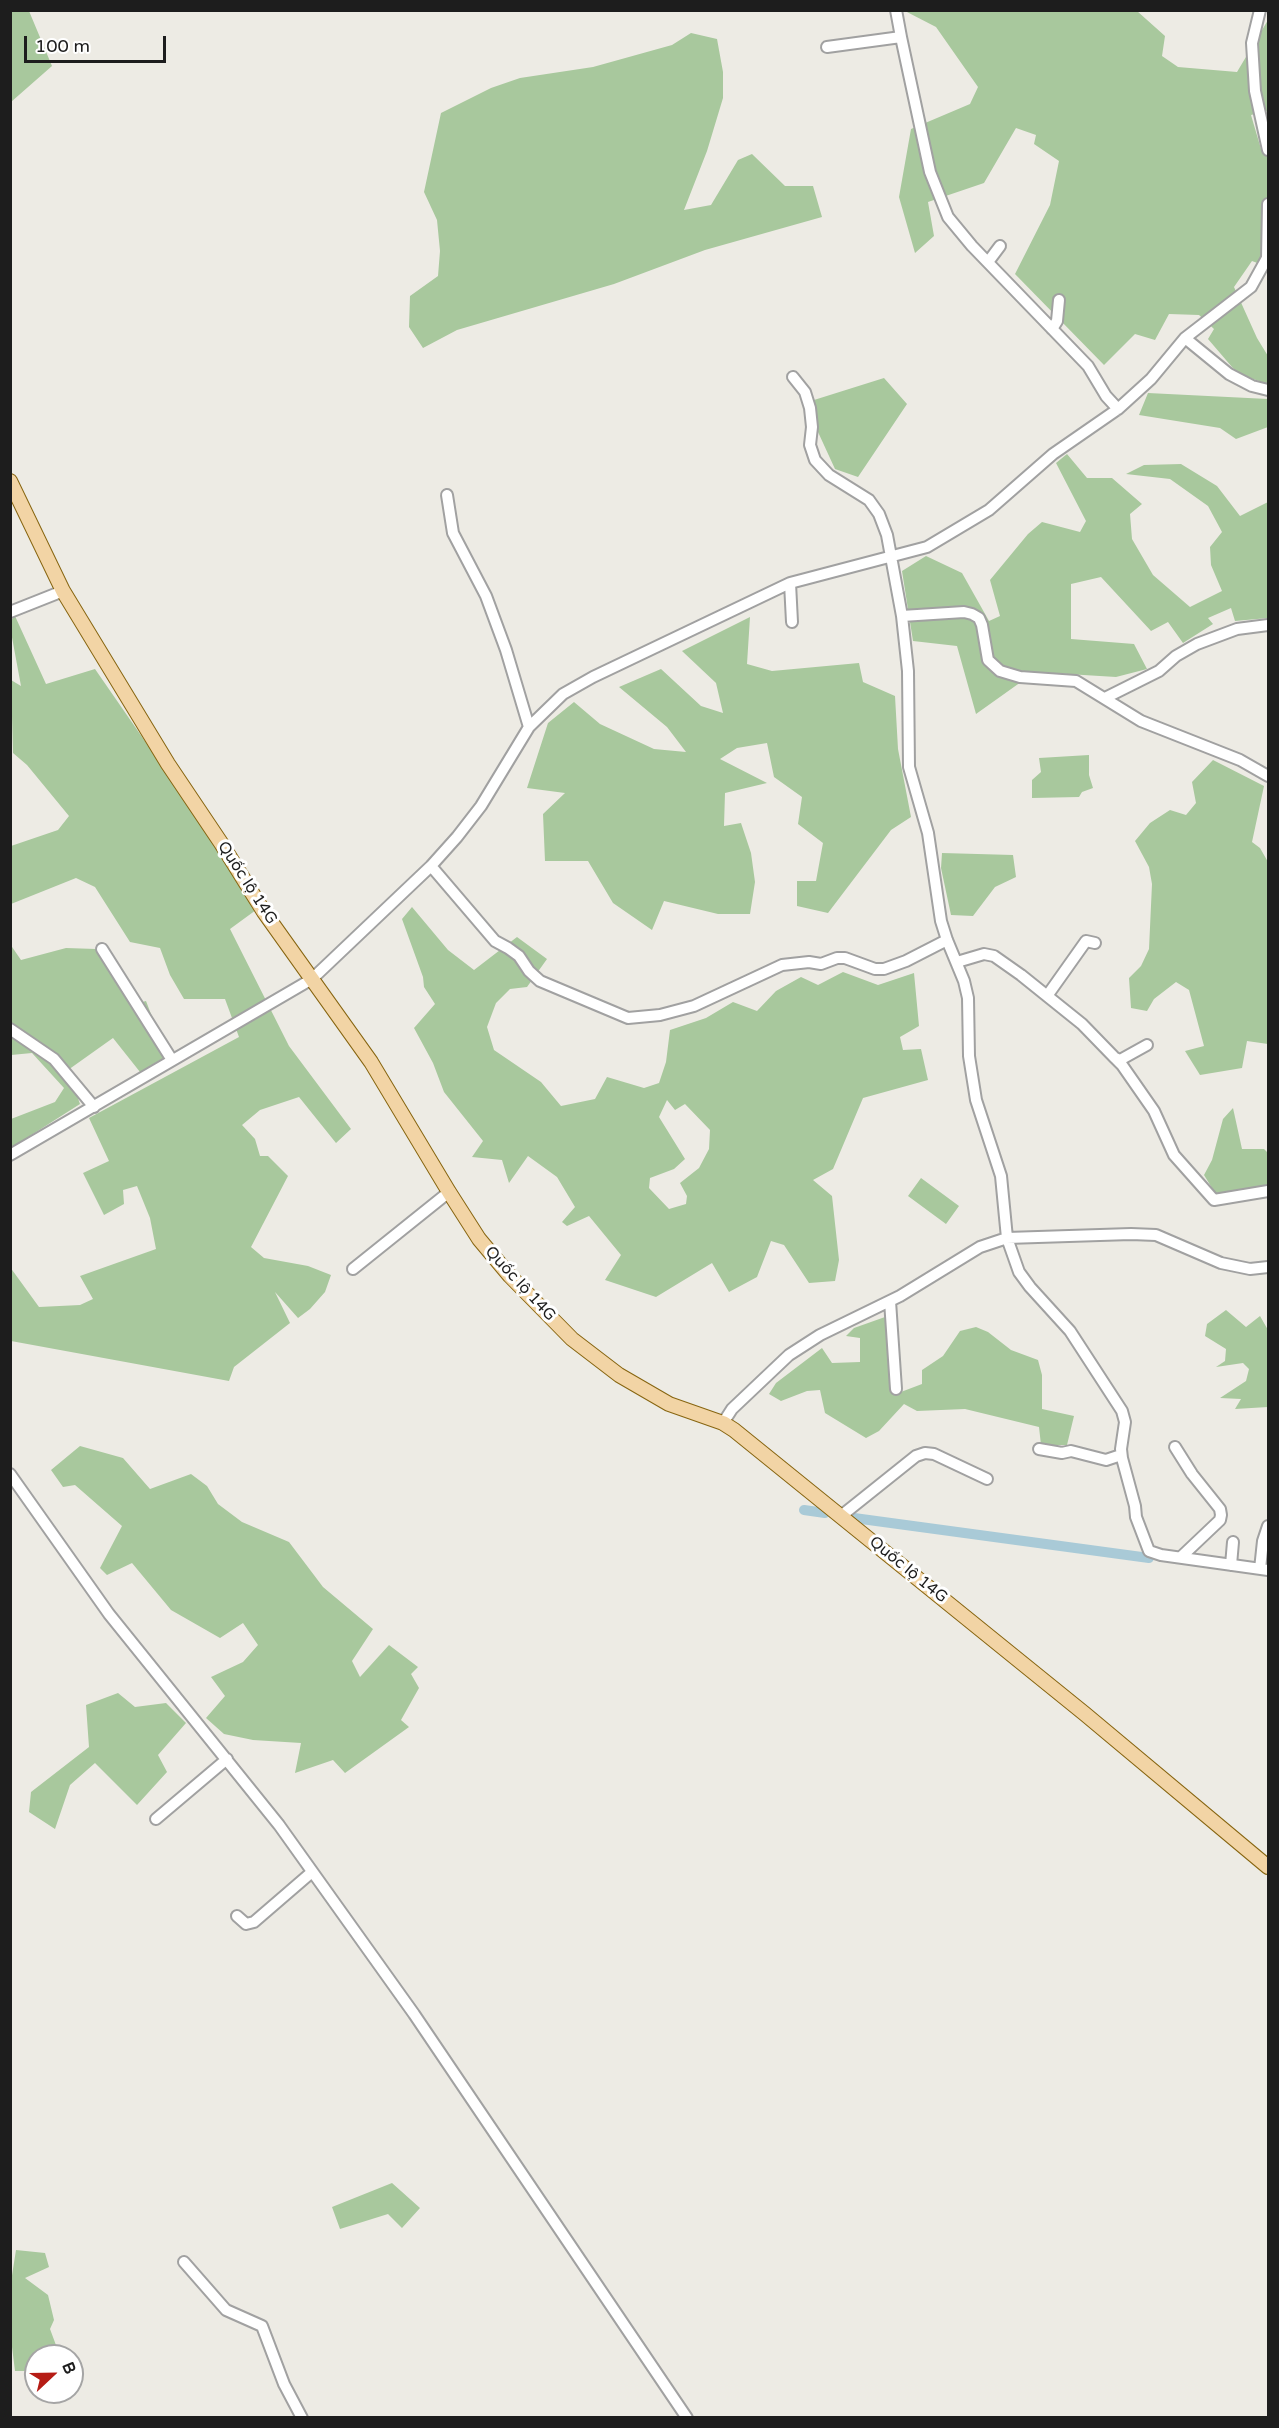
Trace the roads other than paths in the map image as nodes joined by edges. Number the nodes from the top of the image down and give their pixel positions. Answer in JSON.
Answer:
{"nodes":[{"id":1,"x":896,"y":10,"type":"edge"},
{"id":2,"x":1260,"y":10,"type":"edge"},
{"id":3,"x":901,"y":37,"type":"junction"},
{"id":4,"x":827,"y":47,"type":"dead end"},
{"id":5,"x":1269,"y":150,"type":"edge"},
{"id":6,"x":1269,"y":204,"type":"edge"},
{"id":7,"x":1000,"y":246,"type":"dead end"},
{"id":8,"x":988,"y":262,"type":"junction"},
{"id":9,"x":1059,"y":300,"type":"dead end"},
{"id":10,"x":1052,"y":329,"type":"junction"},
{"id":11,"x":1185,"y":338,"type":"junction"},
{"id":12,"x":793,"y":377,"type":"dead end"},
{"id":13,"x":1269,"y":390,"type":"edge"},
{"id":14,"x":1118,"y":409,"type":"junction"},
{"id":15,"x":11,"y":483,"type":"edge"},
{"id":16,"x":447,"y":495,"type":"dead end"},
{"id":17,"x":892,"y":556,"type":"junction"},
{"id":18,"x":790,"y":583,"type":"junction"},
{"id":19,"x":63,"y":591,"type":"junction"},
{"id":20,"x":10,"y":612,"type":"edge"},
{"id":21,"x":902,"y":616,"type":"junction"},
{"id":22,"x":792,"y":622,"type":"dead end"},
{"id":23,"x":1269,"y":625,"type":"edge"},
{"id":24,"x":1106,"y":698,"type":"junction"},
{"id":25,"x":529,"y":727,"type":"junction"},
{"id":26,"x":1269,"y":776,"type":"edge"},
{"id":27,"x":431,"y":866,"type":"junction"},
{"id":28,"x":946,"y":940,"type":"junction"},
{"id":29,"x":1095,"y":943,"type":"dead end"},
{"id":30,"x":102,"y":949,"type":"dead end"},
{"id":31,"x":957,"y":962,"type":"junction"},
{"id":32,"x":312,"y":979,"type":"junction"},
{"id":33,"x":1047,"y":996,"type":"junction"},
{"id":34,"x":10,"y":1029,"type":"edge"},
{"id":35,"x":1147,"y":1045,"type":"dead end"},
{"id":36,"x":1115,"y":1058,"type":"junction"},
{"id":37,"x":172,"y":1060,"type":"junction"},
{"id":38,"x":94,"y":1107,"type":"junction"},
{"id":39,"x":10,"y":1155,"type":"edge"},
{"id":40,"x":1269,"y":1191,"type":"edge"},
{"id":41,"x":449,"y":1192,"type":"junction"},
{"id":42,"x":1007,"y":1238,"type":"junction"},
{"id":43,"x":1269,"y":1267,"type":"edge"},
{"id":44,"x":352,"y":1269,"type":"dead end"},
{"id":45,"x":890,"y":1300,"type":"junction"},
{"id":46,"x":896,"y":1389,"type":"dead end"},
{"id":47,"x":723,"y":1423,"type":"junction"},
{"id":48,"x":1175,"y":1447,"type":"dead end"},
{"id":49,"x":1039,"y":1449,"type":"dead end"},
{"id":50,"x":1121,"y":1455,"type":"junction"},
{"id":51,"x":10,"y":1474,"type":"edge"},
{"id":52,"x":987,"y":1479,"type":"dead end"},
{"id":53,"x":841,"y":1516,"type":"junction"},
{"id":54,"x":1269,"y":1526,"type":"edge"},
{"id":55,"x":1233,"y":1542,"type":"dead end"},
{"id":56,"x":1181,"y":1557,"type":"junction"},
{"id":57,"x":1231,"y":1565,"type":"junction"},
{"id":58,"x":1264,"y":1570,"type":"edge"},
{"id":59,"x":227,"y":1760,"type":"junction"},
{"id":60,"x":156,"y":1819,"type":"dead end"},
{"id":61,"x":1269,"y":1867,"type":"edge"},
{"id":62,"x":312,"y":1872,"type":"junction"},
{"id":63,"x":237,"y":1916,"type":"dead end"},
{"id":64,"x":184,"y":2262,"type":"dead end"},
{"id":65,"x":302,"y":2418,"type":"edge"},
{"id":66,"x":687,"y":2418,"type":"edge"}],
"edges":[{"from":1,"to":3,"type":"street"},
{"from":2,"to":5,"type":"street"},
{"from":3,"to":4,"type":"street"},
{"from":3,"to":8,"type":"street"},
{"from":6,"to":11,"type":"street"},
{"from":7,"to":8,"type":"street"},
{"from":8,"to":10,"type":"street"},
{"from":9,"to":10,"type":"street"},
{"from":10,"to":14,"type":"street"},
{"from":11,"to":13,"type":"street"},
{"from":11,"to":14,"type":"street"},
{"from":12,"to":17,"type":"street"},
{"from":14,"to":17,"type":"street"},
{"from":15,"to":19,"type":"main road","name":"Quốc lộ 14G"},
{"from":16,"to":25,"type":"street"},
{"from":17,"to":18,"type":"street"},
{"from":17,"to":21,"type":"street"},
{"from":18,"to":22,"type":"street"},
{"from":18,"to":25,"type":"street"},
{"from":19,"to":20,"type":"street"},
{"from":19,"to":32,"type":"main road","name":"Quốc lộ 14G"},
{"from":21,"to":24,"type":"street"},
{"from":21,"to":28,"type":"street"},
{"from":23,"to":24,"type":"street"},
{"from":24,"to":26,"type":"street"},
{"from":25,"to":27,"type":"street"},
{"from":27,"to":28,"type":"street"},
{"from":27,"to":32,"type":"street"},
{"from":28,"to":31,"type":"street"},
{"from":29,"to":33,"type":"street"},
{"from":30,"to":37,"type":"street"},
{"from":31,"to":33,"type":"street"},
{"from":31,"to":42,"type":"street"},
{"from":32,"to":37,"type":"street"},
{"from":32,"to":41,"type":"main road","name":"Quốc lộ 14G"},
{"from":33,"to":36,"type":"street"},
{"from":34,"to":38,"type":"street"},
{"from":35,"to":36,"type":"street"},
{"from":36,"to":40,"type":"street"},
{"from":37,"to":38,"type":"street"},
{"from":38,"to":39,"type":"street"},
{"from":41,"to":44,"type":"street"},
{"from":41,"to":47,"type":"main road","name":"Quốc lộ 14G"},
{"from":42,"to":43,"type":"street"},
{"from":42,"to":45,"type":"street"},
{"from":42,"to":50,"type":"street"},
{"from":45,"to":46,"type":"street"},
{"from":45,"to":47,"type":"street"},
{"from":47,"to":53,"type":"main road","name":"Quốc lộ 14G"},
{"from":48,"to":56,"type":"street"},
{"from":49,"to":50,"type":"street"},
{"from":50,"to":56,"type":"street"},
{"from":51,"to":59,"type":"street"},
{"from":52,"to":53,"type":"street"},
{"from":53,"to":61,"type":"main road","name":"Quốc lộ 14G"},
{"from":54,"to":58,"type":"street"},
{"from":55,"to":57,"type":"street"},
{"from":56,"to":57,"type":"street"},
{"from":57,"to":58,"type":"street"},
{"from":59,"to":60,"type":"street"},
{"from":59,"to":62,"type":"street"},
{"from":62,"to":63,"type":"street"},
{"from":62,"to":66,"type":"street"},
{"from":64,"to":65,"type":"street"}]}
